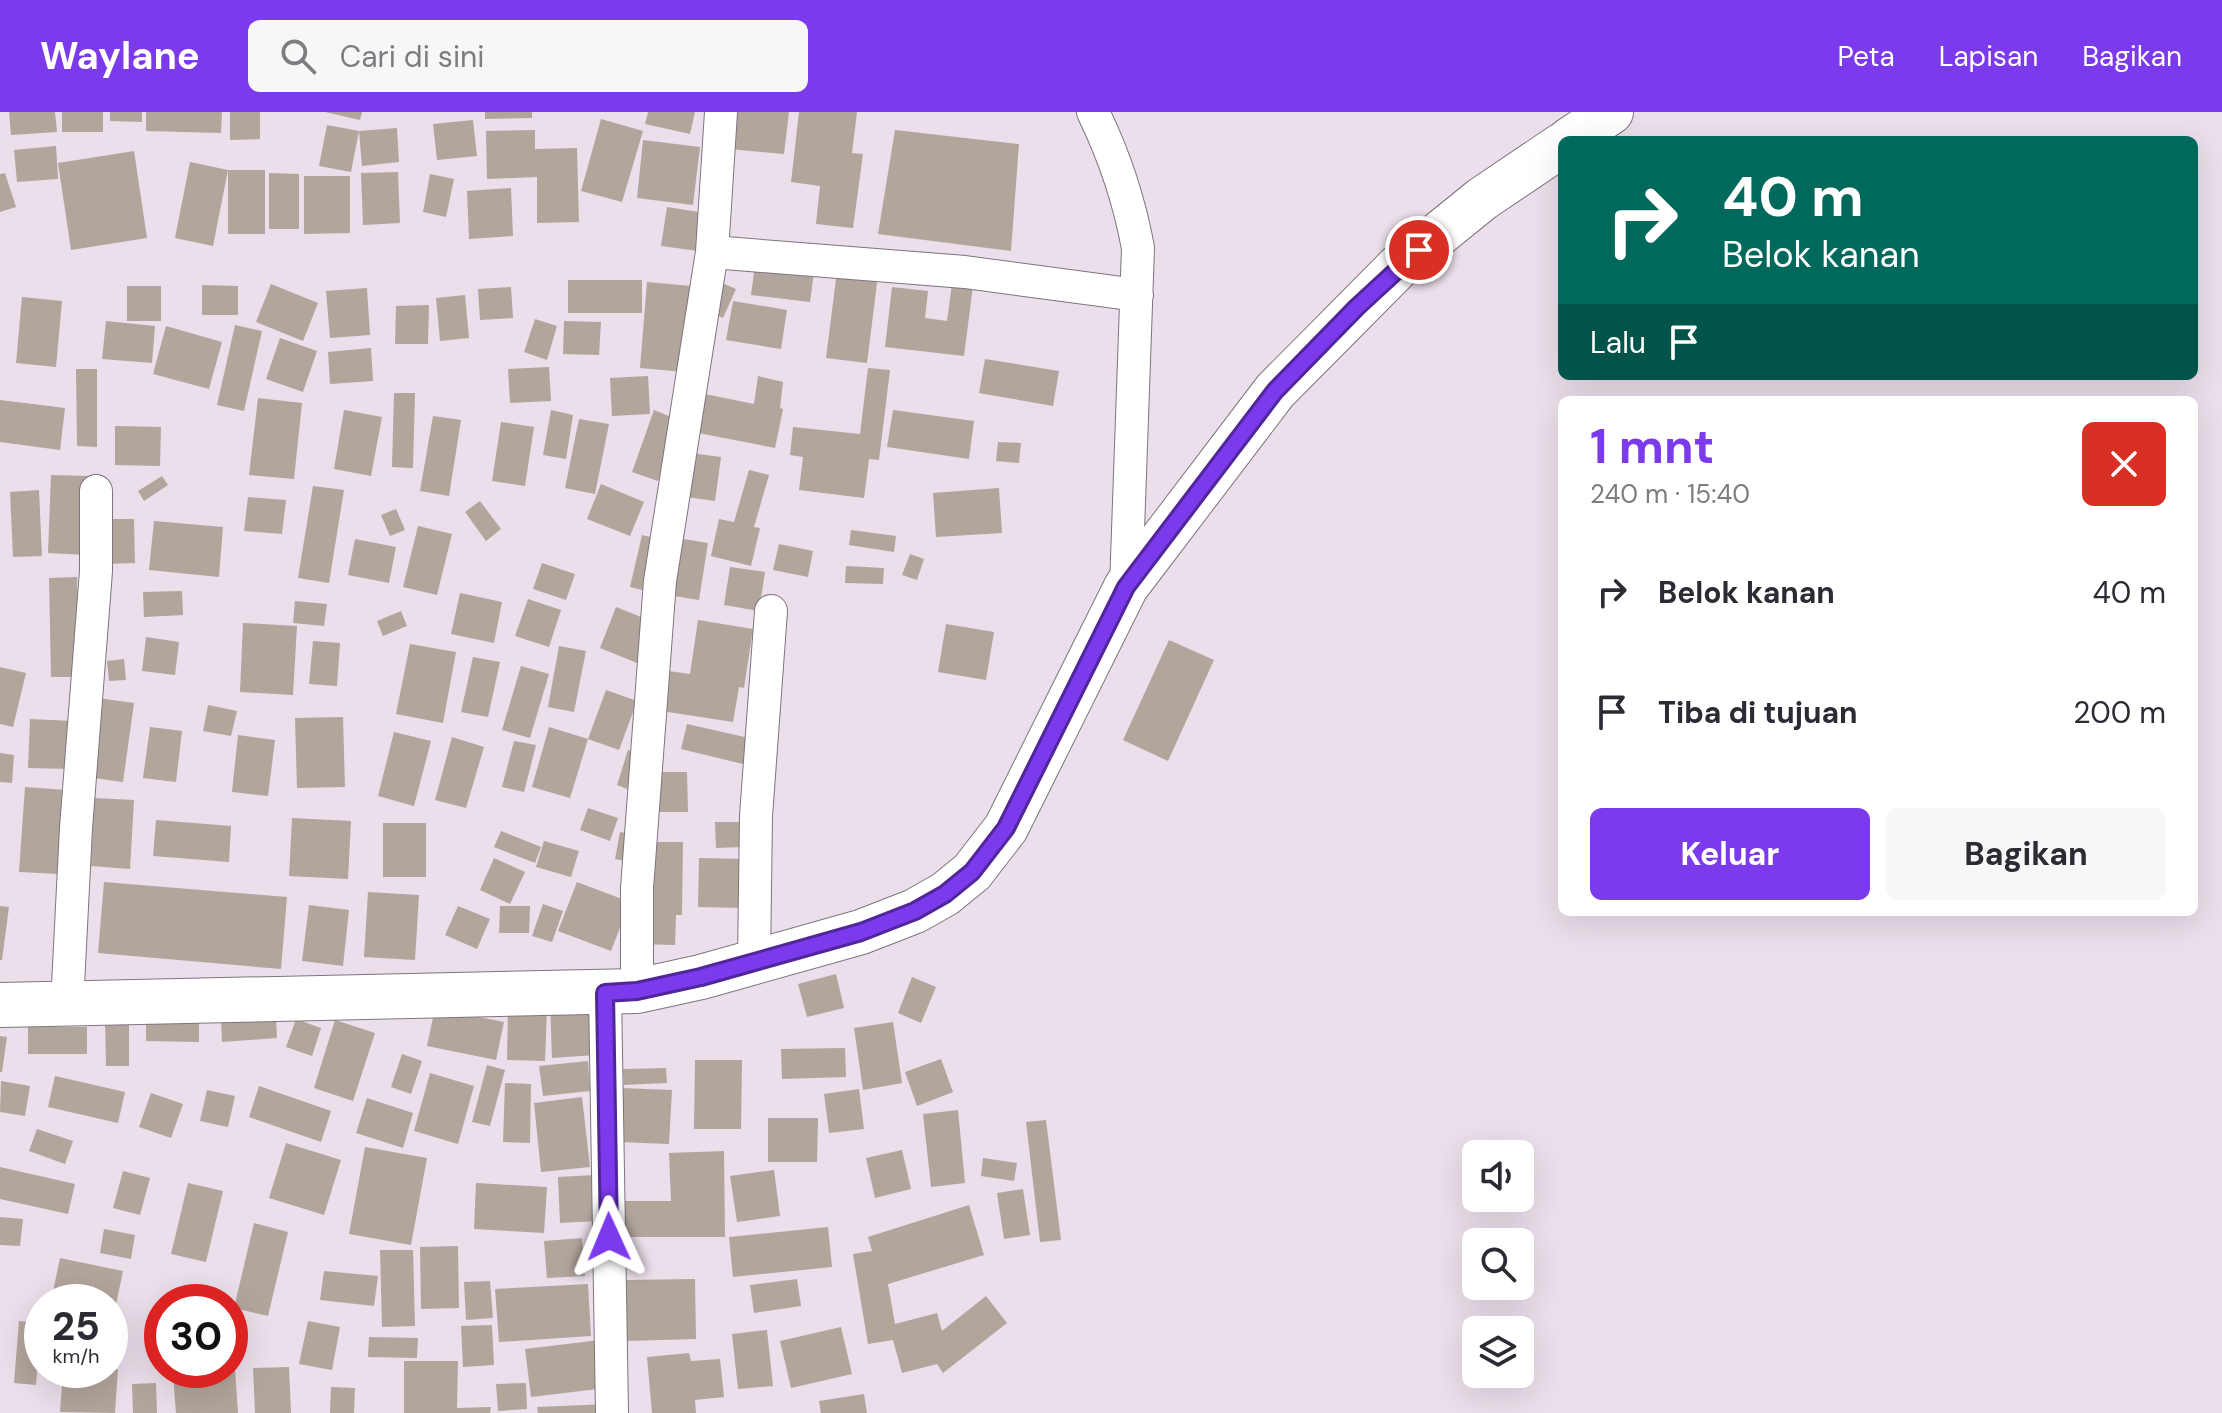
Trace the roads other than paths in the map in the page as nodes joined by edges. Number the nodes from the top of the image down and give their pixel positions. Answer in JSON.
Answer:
{"nodes":[{"id":1,"x":721,"y":112,"type":"edge"},
{"id":2,"x":1093,"y":112,"type":"edge"},
{"id":3,"x":1611,"y":112,"type":"edge"},
{"id":4,"x":1575,"y":136,"type":"edge"},
{"id":5,"x":1558,"y":148,"type":"edge"},
{"id":6,"x":712,"y":252,"type":"junction"},
{"id":7,"x":1137,"y":295,"type":"junction"},
{"id":8,"x":96,"y":491,"type":"dead end"},
{"id":9,"x":1126,"y":587,"type":"junction"},
{"id":10,"x":771,"y":611,"type":"dead end"},
{"id":11,"x":754,"y":961,"type":"junction"},
{"id":12,"x":621,"y":992,"type":"junction"},
{"id":13,"x":0,"y":1005,"type":"edge"},
{"id":14,"x":67,"y":1005,"type":"junction"},
{"id":15,"x":612,"y":1413,"type":"edge"}],
"edges":[{"from":1,"to":6,"type":"street"},
{"from":2,"to":7,"type":"street"},
{"from":3,"to":4,"type":"street"},
{"from":5,"to":9,"type":"street"},
{"from":6,"to":7,"type":"street"},
{"from":6,"to":12,"type":"street"},
{"from":7,"to":9,"type":"street"},
{"from":8,"to":14,"type":"street"},
{"from":9,"to":11,"type":"street"},
{"from":10,"to":11,"type":"street"},
{"from":11,"to":12,"type":"street"},
{"from":12,"to":14,"type":"street"},
{"from":12,"to":15,"type":"street"},
{"from":13,"to":14,"type":"street"}]}
